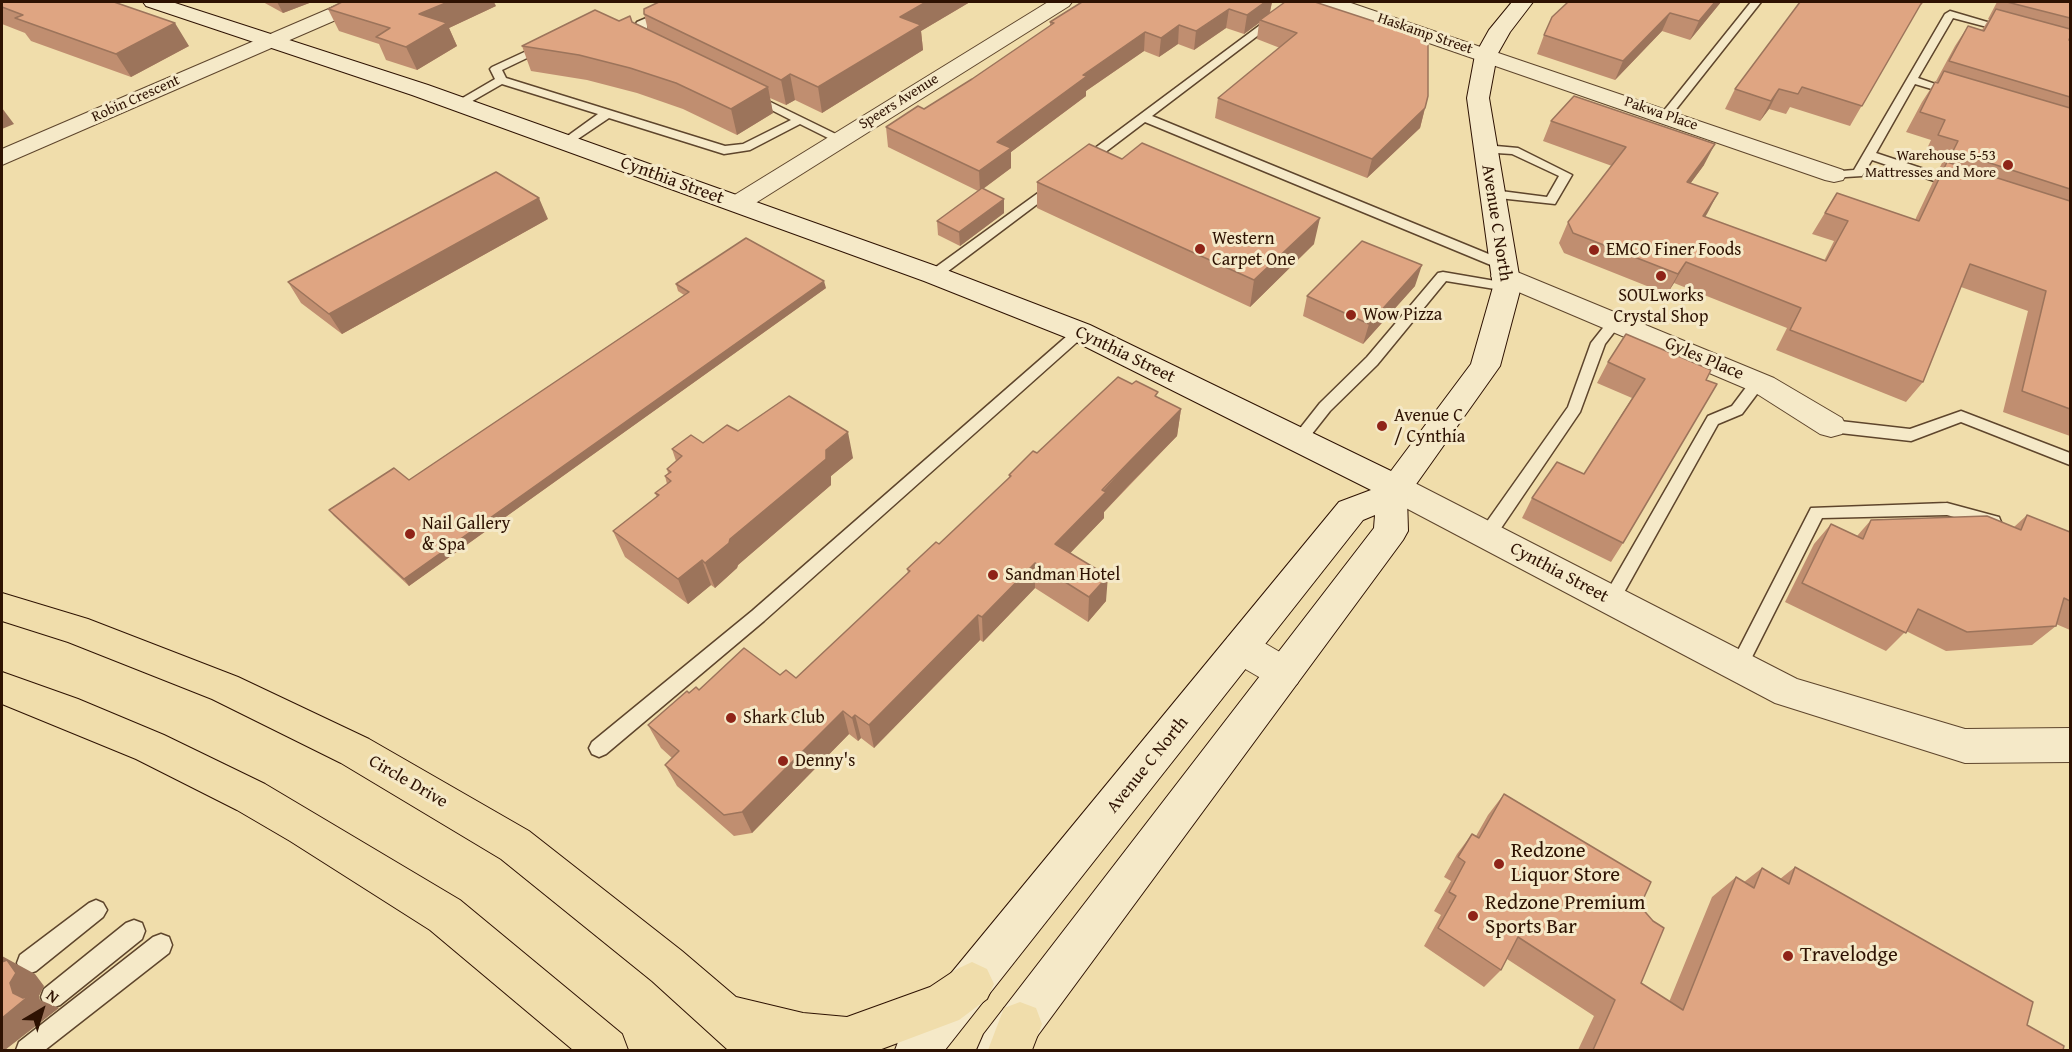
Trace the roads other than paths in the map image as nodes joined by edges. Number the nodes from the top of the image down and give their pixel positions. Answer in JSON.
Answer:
{"nodes":[{"id":1,"x":153,"y":2,"type":"edge"},
{"id":2,"x":361,"y":2,"type":"edge"},
{"id":3,"x":692,"y":2,"type":"edge"},
{"id":4,"x":1062,"y":2,"type":"edge"},
{"id":5,"x":1297,"y":2,"type":"edge"},
{"id":6,"x":1329,"y":2,"type":"edge"},
{"id":7,"x":1523,"y":2,"type":"edge"},
{"id":8,"x":1756,"y":2,"type":"edge"},
{"id":9,"x":1957,"y":2,"type":"edge"},
{"id":10,"x":1950,"y":14,"type":"junction"},
{"id":11,"x":2016,"y":32,"type":"edge"},
{"id":12,"x":271,"y":41,"type":"junction"},
{"id":13,"x":554,"y":41,"type":"edge"},
{"id":14,"x":654,"y":49,"type":"edge"},
{"id":15,"x":1486,"y":55,"type":"junction"},
{"id":16,"x":501,"y":80,"type":"junction"},
{"id":17,"x":1912,"y":80,"type":"junction"},
{"id":18,"x":737,"y":89,"type":"edge"},
{"id":19,"x":1969,"y":97,"type":"edge"},
{"id":20,"x":458,"y":105,"type":"junction"},
{"id":21,"x":608,"y":113,"type":"junction"},
{"id":22,"x":1666,"y":116,"type":"junction"},
{"id":23,"x":1144,"y":117,"type":"junction"},
{"id":24,"x":799,"y":120,"type":"junction"},
{"id":25,"x":840,"y":140,"type":"junction"},
{"id":26,"x":566,"y":143,"type":"junction"},
{"id":27,"x":1485,"y":148,"type":"junction"},
{"id":28,"x":1869,"y":155,"type":"junction"},
{"id":29,"x":2,"y":158,"type":"edge"},
{"id":30,"x":1834,"y":175,"type":"joint"},
{"id":31,"x":1970,"y":188,"type":"edge"},
{"id":32,"x":1493,"y":194,"type":"junction"},
{"id":33,"x":737,"y":204,"type":"junction"},
{"id":34,"x":934,"y":275,"type":"junction"},
{"id":35,"x":1505,"y":276,"type":"junction"},
{"id":36,"x":1615,"y":322,"type":"junction"},
{"id":37,"x":1080,"y":332,"type":"junction"},
{"id":38,"x":1758,"y":382,"type":"junction"},
{"id":39,"x":1831,"y":426,"type":"joint"},
{"id":40,"x":1299,"y":440,"type":"junction"},
{"id":41,"x":2070,"y":459,"type":"edge"},
{"id":42,"x":1393,"y":492,"type":"junction"},
{"id":43,"x":2006,"y":525,"type":"edge"},
{"id":44,"x":1487,"y":535,"type":"junction"},
{"id":45,"x":1611,"y":600,"type":"junction"},
{"id":46,"x":2,"y":607,"type":"edge"},
{"id":47,"x":1241,"y":648,"type":"junction"},
{"id":48,"x":1739,"y":666,"type":"junction"},
{"id":49,"x":1284,"y":673,"type":"junction"},
{"id":50,"x":2,"y":688,"type":"edge"},
{"id":51,"x":2070,"y":745,"type":"edge"},
{"id":52,"x":599,"y":748,"type":"dead end"},
{"id":53,"x":96,"y":910,"type":"dead end"},
{"id":54,"x":134,"y":931,"type":"dead end"},
{"id":55,"x":161,"y":945,"type":"dead end"},
{"id":56,"x":28,"y":963,"type":"dead end"},
{"id":57,"x":972,"y":984,"type":"junction"},
{"id":58,"x":52,"y":997,"type":"dead end"},
{"id":59,"x":726,"y":1018,"type":"junction"},
{"id":60,"x":573,"y":1033,"type":"edge"},
{"id":61,"x":1010,"y":1042,"type":"edge"},
{"id":62,"x":27,"y":1050,"type":"edge"},
{"id":63,"x":606,"y":1050,"type":"edge"},
{"id":64,"x":761,"y":1050,"type":"edge"},
{"id":65,"x":917,"y":1050,"type":"edge"}],
"edges":[{"from":1,"to":12,"type":"street","name":"Cynthia Street"},
{"from":2,"to":12,"type":"street","name":"Robin Crescent"},
{"from":3,"to":14,"type":"lane"},
{"from":4,"to":25,"type":"street","name":"Speers Avenue"},
{"from":5,"to":23,"type":"lane"},
{"from":6,"to":15,"type":"street","name":"Haskamp Street"},
{"from":7,"to":15,"type":"street","name":"Avenue C North"},
{"from":8,"to":22,"type":"lane"},
{"from":9,"to":10,"type":"lane"},
{"from":10,"to":11,"type":"lane"},
{"from":10,"to":17,"type":"lane"},
{"from":12,"to":20,"type":"street","name":"Cynthia Street"},
{"from":12,"to":29,"type":"street","name":"Robin Crescent"},
{"from":13,"to":16,"type":"lane"},
{"from":15,"to":22,"type":"street","name":"Pakwa Place"},
{"from":15,"to":27,"type":"street","name":"Avenue C North"},
{"from":16,"to":20,"type":"lane"},
{"from":16,"to":21,"type":"lane"},
{"from":17,"to":19,"type":"lane"},
{"from":17,"to":28,"type":"lane"},
{"from":18,"to":24,"type":"lane"},
{"from":20,"to":26,"type":"street","name":"Cynthia Street"},
{"from":21,"to":24,"type":"lane"},
{"from":21,"to":26,"type":"lane"},
{"from":22,"to":30,"type":"street","name":"Pakwa Place"},
{"from":23,"to":34,"type":"lane"},
{"from":23,"to":35,"type":"lane"},
{"from":24,"to":25,"type":"lane"},
{"from":25,"to":33,"type":"street","name":"Speers Avenue"},
{"from":26,"to":33,"type":"street","name":"Cynthia Street"},
{"from":27,"to":32,"type":"street","name":"Avenue C North"},
{"from":27,"to":32,"type":"lane"},
{"from":28,"to":30,"type":"lane"},
{"from":28,"to":31,"type":"lane"},
{"from":32,"to":35,"type":"street","name":"Avenue C North"},
{"from":33,"to":34,"type":"street","name":"Cynthia Street"},
{"from":34,"to":37,"type":"street","name":"Cynthia Street"},
{"from":35,"to":36,"type":"street","name":"Gyles Place"},
{"from":35,"to":40,"type":"lane"},
{"from":35,"to":42,"type":"street","name":"Avenue C North"},
{"from":36,"to":38,"type":"street","name":"Gyles Place"},
{"from":36,"to":44,"type":"lane"},
{"from":37,"to":40,"type":"street","name":"Cynthia Street"},
{"from":37,"to":52,"type":"lane"},
{"from":38,"to":39,"type":"street","name":"Gyles Place"},
{"from":38,"to":45,"type":"lane"},
{"from":39,"to":41,"type":"lane"},
{"from":40,"to":42,"type":"street","name":"Cynthia Street"},
{"from":42,"to":44,"type":"street","name":"Cynthia Street"},
{"from":42,"to":47,"type":"street","name":"Avenue C North"},
{"from":42,"to":49,"type":"street"},
{"from":43,"to":48,"type":"lane"},
{"from":44,"to":45,"type":"street","name":"Cynthia Street"},
{"from":45,"to":48,"type":"street","name":"Cynthia Street"},
{"from":46,"to":59,"type":"highway","name":"Circle Drive"},
{"from":47,"to":49,"type":"street"},
{"from":47,"to":57,"type":"street","name":"Avenue C North"},
{"from":48,"to":51,"type":"street","name":"Cynthia Street"},
{"from":49,"to":61,"type":"street"},
{"from":50,"to":60,"type":"highway"},
{"from":53,"to":56,"type":"lane"},
{"from":54,"to":58,"type":"lane"},
{"from":55,"to":62,"type":"lane"},
{"from":57,"to":59,"type":"highway"},
{"from":57,"to":65,"type":"street","name":"Avenue C North"},
{"from":59,"to":64,"type":"highway","name":"Circle Drive"},
{"from":60,"to":63,"type":"highway"}]}
